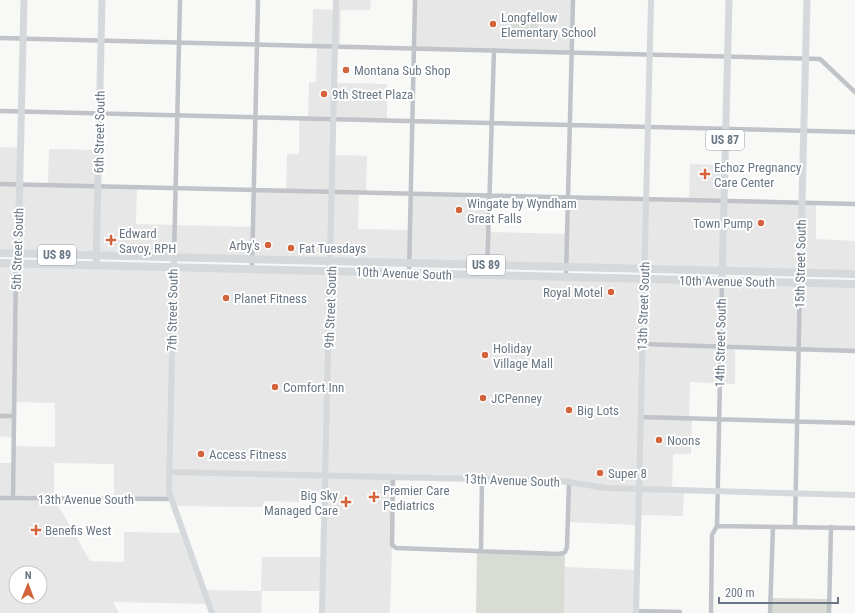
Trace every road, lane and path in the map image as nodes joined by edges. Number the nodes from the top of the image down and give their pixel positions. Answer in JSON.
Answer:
{"nodes":[{"id":1,"x":24,"y":0,"type":"edge"},
{"id":2,"x":102,"y":0,"type":"edge"},
{"id":3,"x":180,"y":0,"type":"edge"},
{"id":4,"x":258,"y":0,"type":"edge"},
{"id":5,"x":336,"y":0,"type":"edge"},
{"id":6,"x":415,"y":0,"type":"edge"},
{"id":7,"x":572,"y":0,"type":"edge"},
{"id":8,"x":651,"y":0,"type":"edge"},
{"id":9,"x":729,"y":0,"type":"edge"},
{"id":10,"x":807,"y":0,"type":"edge"},
{"id":11,"x":0,"y":38,"type":"edge"},
{"id":12,"x":23,"y":38,"type":"junction"},
{"id":13,"x":101,"y":41,"type":"junction"},
{"id":14,"x":179,"y":43,"type":"junction"},
{"id":15,"x":257,"y":45,"type":"junction"},
{"id":16,"x":335,"y":46,"type":"junction"},
{"id":17,"x":414,"y":48,"type":"junction"},
{"id":18,"x":494,"y":50,"type":"junction"},
{"id":19,"x":571,"y":52,"type":"junction"},
{"id":20,"x":650,"y":54,"type":"junction"},
{"id":21,"x":728,"y":56,"type":"junction"},
{"id":22,"x":806,"y":58,"type":"junction"},
{"id":23,"x":855,"y":92,"type":"edge"},
{"id":24,"x":0,"y":111,"type":"edge"},
{"id":25,"x":22,"y":111,"type":"junction"},
{"id":26,"x":100,"y":113,"type":"junction"},
{"id":27,"x":177,"y":115,"type":"junction"},
{"id":28,"x":255,"y":117,"type":"junction"},
{"id":29,"x":333,"y":119,"type":"junction"},
{"id":30,"x":414,"y":121,"type":"junction"},
{"id":31,"x":492,"y":122,"type":"junction"},
{"id":32,"x":570,"y":125,"type":"junction"},
{"id":33,"x":648,"y":126,"type":"junction"},
{"id":34,"x":725,"y":128,"type":"junction"},
{"id":35,"x":803,"y":131,"type":"junction"},
{"id":36,"x":855,"y":132,"type":"edge"},
{"id":37,"x":0,"y":184,"type":"edge"},
{"id":38,"x":20,"y":184,"type":"junction"},
{"id":39,"x":98,"y":186,"type":"junction"},
{"id":40,"x":176,"y":188,"type":"junction"},
{"id":41,"x":254,"y":190,"type":"junction"},
{"id":42,"x":331,"y":192,"type":"junction"},
{"id":43,"x":411,"y":193,"type":"junction"},
{"id":44,"x":490,"y":195,"type":"junction"},
{"id":45,"x":568,"y":197,"type":"junction"},
{"id":46,"x":646,"y":199,"type":"junction"},
{"id":47,"x":724,"y":201,"type":"junction"},
{"id":48,"x":802,"y":203,"type":"junction"},
{"id":49,"x":855,"y":204,"type":"edge"},
{"id":50,"x":0,"y":253,"type":"edge"},
{"id":51,"x":18,"y":254,"type":"junction"},
{"id":52,"x":97,"y":256,"type":"junction"},
{"id":53,"x":174,"y":257,"type":"junction"},
{"id":54,"x":253,"y":260,"type":"junction"},
{"id":55,"x":0,"y":263,"type":"edge"},
{"id":56,"x":16,"y":263,"type":"junction"},
{"id":57,"x":410,"y":263,"type":"junction"},
{"id":58,"x":96,"y":265,"type":"junction"},
{"id":59,"x":487,"y":265,"type":"junction"},
{"id":60,"x":331,"y":266,"type":"junction"},
{"id":61,"x":173,"y":267,"type":"junction"},
{"id":62,"x":252,"y":268,"type":"junction"},
{"id":63,"x":644,"y":269,"type":"junction"},
{"id":64,"x":722,"y":271,"type":"junction"},
{"id":65,"x":566,"y":272,"type":"junction"},
{"id":66,"x":409,"y":273,"type":"junction"},
{"id":67,"x":799,"y":273,"type":"junction"},
{"id":68,"x":855,"y":274,"type":"edge"},
{"id":69,"x":487,"y":275,"type":"junction"},
{"id":70,"x":644,"y":278,"type":"junction"},
{"id":71,"x":722,"y":281,"type":"junction"},
{"id":72,"x":800,"y":282,"type":"junction"},
{"id":73,"x":855,"y":284,"type":"edge"},
{"id":74,"x":642,"y":344,"type":"junction"},
{"id":75,"x":721,"y":347,"type":"junction"},
{"id":76,"x":798,"y":349,"type":"junction"},
{"id":77,"x":855,"y":350,"type":"edge"},
{"id":78,"x":0,"y":416,"type":"edge"},
{"id":79,"x":14,"y":416,"type":"junction"},
{"id":80,"x":640,"y":416,"type":"junction"},
{"id":81,"x":719,"y":419,"type":"junction"},
{"id":82,"x":797,"y":421,"type":"junction"},
{"id":83,"x":855,"y":423,"type":"edge"},
{"id":84,"x":169,"y":472,"type":"junction"},
{"id":85,"x":326,"y":476,"type":"junction"},
{"id":86,"x":393,"y":477,"type":"junction"},
{"id":87,"x":482,"y":479,"type":"junction"},
{"id":88,"x":569,"y":482,"type":"junction"},
{"id":89,"x":639,"y":489,"type":"junction"},
{"id":90,"x":717,"y":492,"type":"junction"},
{"id":91,"x":795,"y":494,"type":"junction"},
{"id":92,"x":855,"y":495,"type":"edge"},
{"id":93,"x":0,"y":498,"type":"edge"},
{"id":94,"x":13,"y":498,"type":"junction"},
{"id":95,"x":172,"y":499,"type":"junction"},
{"id":96,"x":717,"y":526,"type":"junction"},
{"id":97,"x":773,"y":527,"type":"junction"},
{"id":98,"x":795,"y":527,"type":"junction"},
{"id":99,"x":831,"y":527,"type":"junction"},
{"id":100,"x":855,"y":528,"type":"edge"},
{"id":101,"x":481,"y":551,"type":"junction"},
{"id":102,"x":636,"y":612,"type":"edge"},
{"id":103,"x":680,"y":612,"type":"dead end"},
{"id":104,"x":212,"y":613,"type":"edge"},
{"id":105,"x":322,"y":613,"type":"edge"},
{"id":106,"x":711,"y":613,"type":"edge"},
{"id":107,"x":770,"y":613,"type":"edge"},
{"id":108,"x":829,"y":613,"type":"edge"}],
"edges":[{"from":1,"to":12,"type":"main road","name":"5th Street South"},
{"from":2,"to":13,"type":"main road","name":"6th Street South"},
{"from":3,"to":14,"type":"street","name":"7th Street South"},
{"from":4,"to":15,"type":"street"},
{"from":5,"to":16,"type":"street","name":"9th Street South"},
{"from":6,"to":17,"type":"street"},
{"from":7,"to":19,"type":"street"},
{"from":8,"to":20,"type":"street","name":"13th Street South"},
{"from":9,"to":21,"type":"main road","name":"14th Street South","number":"US 87"},
{"from":10,"to":22,"type":"main road","name":"15th Street South"},
{"from":11,"to":12,"type":"street"},
{"from":12,"to":13,"type":"street"},
{"from":12,"to":25,"type":"main road","name":"5th Street South"},
{"from":13,"to":14,"type":"street"},
{"from":13,"to":26,"type":"main road","name":"6th Street South"},
{"from":14,"to":15,"type":"street"},
{"from":14,"to":27,"type":"street","name":"7th Street South"},
{"from":15,"to":16,"type":"street"},
{"from":15,"to":28,"type":"street"},
{"from":16,"to":17,"type":"street"},
{"from":16,"to":29,"type":"street","name":"9th Street South"},
{"from":17,"to":18,"type":"street"},
{"from":17,"to":30,"type":"street"},
{"from":18,"to":19,"type":"street"},
{"from":18,"to":31,"type":"street"},
{"from":19,"to":20,"type":"street"},
{"from":19,"to":32,"type":"street"},
{"from":20,"to":21,"type":"street"},
{"from":20,"to":33,"type":"street","name":"13th Street South"},
{"from":21,"to":22,"type":"street"},
{"from":21,"to":34,"type":"main road","name":"14th Street South","number":"US 87"},
{"from":22,"to":23,"type":"street"},
{"from":22,"to":35,"type":"main road","name":"15th Street South"},
{"from":24,"to":25,"type":"street"},
{"from":25,"to":26,"type":"street"},
{"from":25,"to":38,"type":"main road","name":"5th Street South"},
{"from":26,"to":27,"type":"street"},
{"from":26,"to":39,"type":"main road","name":"6th Street South"},
{"from":27,"to":28,"type":"street"},
{"from":27,"to":40,"type":"street","name":"7th Street South"},
{"from":28,"to":29,"type":"street"},
{"from":28,"to":41,"type":"street"},
{"from":29,"to":30,"type":"street"},
{"from":29,"to":42,"type":"street","name":"9th Street South"},
{"from":30,"to":31,"type":"street"},
{"from":30,"to":43,"type":"street"},
{"from":31,"to":32,"type":"street"},
{"from":31,"to":44,"type":"street"},
{"from":32,"to":33,"type":"street"},
{"from":32,"to":45,"type":"street"},
{"from":33,"to":34,"type":"street"},
{"from":33,"to":46,"type":"street","name":"13th Street South"},
{"from":34,"to":35,"type":"street"},
{"from":34,"to":47,"type":"main road","name":"14th Street South","number":"US 87"},
{"from":35,"to":36,"type":"street"},
{"from":35,"to":48,"type":"main road","name":"15th Street South"},
{"from":37,"to":38,"type":"street"},
{"from":38,"to":39,"type":"street"},
{"from":38,"to":51,"type":"main road","name":"5th Street South"},
{"from":39,"to":40,"type":"street"},
{"from":39,"to":52,"type":"main road","name":"6th Street South"},
{"from":40,"to":41,"type":"street"},
{"from":40,"to":53,"type":"street","name":"7th Street South"},
{"from":41,"to":42,"type":"street"},
{"from":41,"to":54,"type":"street"},
{"from":42,"to":43,"type":"street"},
{"from":42,"to":60,"type":"street","name":"9th Street South"},
{"from":43,"to":44,"type":"street"},
{"from":43,"to":57,"type":"street"},
{"from":44,"to":45,"type":"street"},
{"from":44,"to":59,"type":"street"},
{"from":45,"to":46,"type":"street"},
{"from":45,"to":65,"type":"street"},
{"from":46,"to":47,"type":"street"},
{"from":46,"to":63,"type":"street","name":"13th Street South"},
{"from":47,"to":48,"type":"street"},
{"from":47,"to":64,"type":"main road","name":"14th Street South","number":"US 87"},
{"from":48,"to":49,"type":"street"},
{"from":48,"to":67,"type":"main road","name":"15th Street South"},
{"from":50,"to":51,"type":"highway","name":"10th Avenue South"},
{"from":51,"to":52,"type":"highway","name":"10th Avenue South","number":"US 89"},
{"from":51,"to":56,"type":"main road","name":"5th Street South"},
{"from":52,"to":53,"type":"highway","name":"10th Avenue South","number":"US 89"},
{"from":52,"to":58,"type":"main road","name":"6th Street South"},
{"from":53,"to":54,"type":"highway","name":"10th Avenue South","number":"US 89"},
{"from":53,"to":61,"type":"street","name":"7th Street South"},
{"from":54,"to":60,"type":"highway","name":"10th Avenue South","number":"US 89"},
{"from":54,"to":62,"type":"street"},
{"from":55,"to":56,"type":"highway","name":"10th Avenue South"},
{"from":56,"to":58,"type":"highway","name":"10th Avenue South"},
{"from":56,"to":79,"type":"street","name":"5th Street South"},
{"from":57,"to":59,"type":"highway","name":"10th Avenue South","number":"US 89"},
{"from":57,"to":60,"type":"highway","name":"10th Avenue South","number":"US 89"},
{"from":57,"to":66,"type":"street"},
{"from":58,"to":61,"type":"highway","name":"10th Avenue South","number":"US 89"},
{"from":59,"to":65,"type":"highway","name":"10th Avenue South","number":"US 89"},
{"from":59,"to":69,"type":"street"},
{"from":60,"to":62,"type":"highway","name":"10th Avenue South","number":"US 89"},
{"from":60,"to":66,"type":"highway","name":"10th Avenue South","number":"US 89"},
{"from":60,"to":85,"type":"street","name":"9th Street South"},
{"from":61,"to":62,"type":"highway","name":"10th Avenue South","number":"US 89"},
{"from":61,"to":84,"type":"street","name":"7th Street South"},
{"from":63,"to":64,"type":"highway","name":"10th Avenue South","number":"US 89"},
{"from":63,"to":65,"type":"highway","name":"10th Avenue South","number":"US 89"},
{"from":63,"to":70,"type":"street","name":"13th Street South"},
{"from":64,"to":67,"type":"highway","name":"10th Avenue South","number":"US 89"},
{"from":64,"to":71,"type":"main road","name":"14th Street South","number":"US 87"},
{"from":65,"to":69,"type":"highway","name":"10th Avenue South","number":"US 89"},
{"from":65,"to":70,"type":"highway","name":"10th Avenue South","number":"US 89"},
{"from":66,"to":69,"type":"highway","name":"10th Avenue South","number":"US 89"},
{"from":67,"to":68,"type":"highway","name":"10th Avenue South"},
{"from":67,"to":72,"type":"main road","name":"15th Street South"},
{"from":70,"to":71,"type":"highway","name":"10th Avenue South","number":"US 89"},
{"from":70,"to":74,"type":"street","name":"13th Street South"},
{"from":71,"to":72,"type":"highway","name":"10th Avenue South"},
{"from":71,"to":75,"type":"street","name":"14th Street South"},
{"from":72,"to":73,"type":"highway","name":"10th Avenue South"},
{"from":72,"to":76,"type":"street","name":"15th Street South"},
{"from":74,"to":75,"type":"street"},
{"from":74,"to":80,"type":"street","name":"13th Street South"},
{"from":75,"to":76,"type":"street"},
{"from":75,"to":81,"type":"street","name":"14th Street South"},
{"from":76,"to":77,"type":"street"},
{"from":76,"to":82,"type":"street","name":"15th Street South"},
{"from":78,"to":79,"type":"street"},
{"from":79,"to":94,"type":"street","name":"5th Street South"},
{"from":80,"to":81,"type":"street"},
{"from":80,"to":89,"type":"street","name":"13th Street South"},
{"from":81,"to":82,"type":"street"},
{"from":81,"to":90,"type":"street","name":"14th Street South"},
{"from":82,"to":83,"type":"street"},
{"from":82,"to":91,"type":"street","name":"15th Street South"},
{"from":84,"to":85,"type":"street","name":"13th Avenue South"},
{"from":84,"to":95,"type":"street","name":"7th Street South"},
{"from":85,"to":86,"type":"street","name":"13th Avenue South"},
{"from":85,"to":105,"type":"street","name":"9th Street South"},
{"from":86,"to":87,"type":"street","name":"13th Avenue South"},
{"from":86,"to":101,"type":"street"},
{"from":87,"to":88,"type":"street","name":"13th Avenue South"},
{"from":87,"to":101,"type":"street"},
{"from":88,"to":89,"type":"street","name":"13th Avenue South"},
{"from":88,"to":101,"type":"street"},
{"from":89,"to":90,"type":"street","name":"13th Avenue South"},
{"from":89,"to":102,"type":"street","name":"13th Street South"},
{"from":90,"to":91,"type":"street","name":"13th Avenue South"},
{"from":90,"to":96,"type":"street","name":"14th Street South"},
{"from":91,"to":92,"type":"street","name":"13th Avenue South"},
{"from":91,"to":98,"type":"street","name":"15th Street South"},
{"from":93,"to":94,"type":"street","name":"13th Avenue South"},
{"from":94,"to":95,"type":"street","name":"13th Avenue South"},
{"from":95,"to":104,"type":"street","name":"7th Street South"},
{"from":96,"to":97,"type":"street"},
{"from":96,"to":106,"type":"street","name":"14th Street South"},
{"from":97,"to":98,"type":"street"},
{"from":97,"to":107,"type":"street"},
{"from":98,"to":99,"type":"street"},
{"from":99,"to":100,"type":"street"},
{"from":99,"to":108,"type":"street"},
{"from":102,"to":103,"type":"street"}]}
